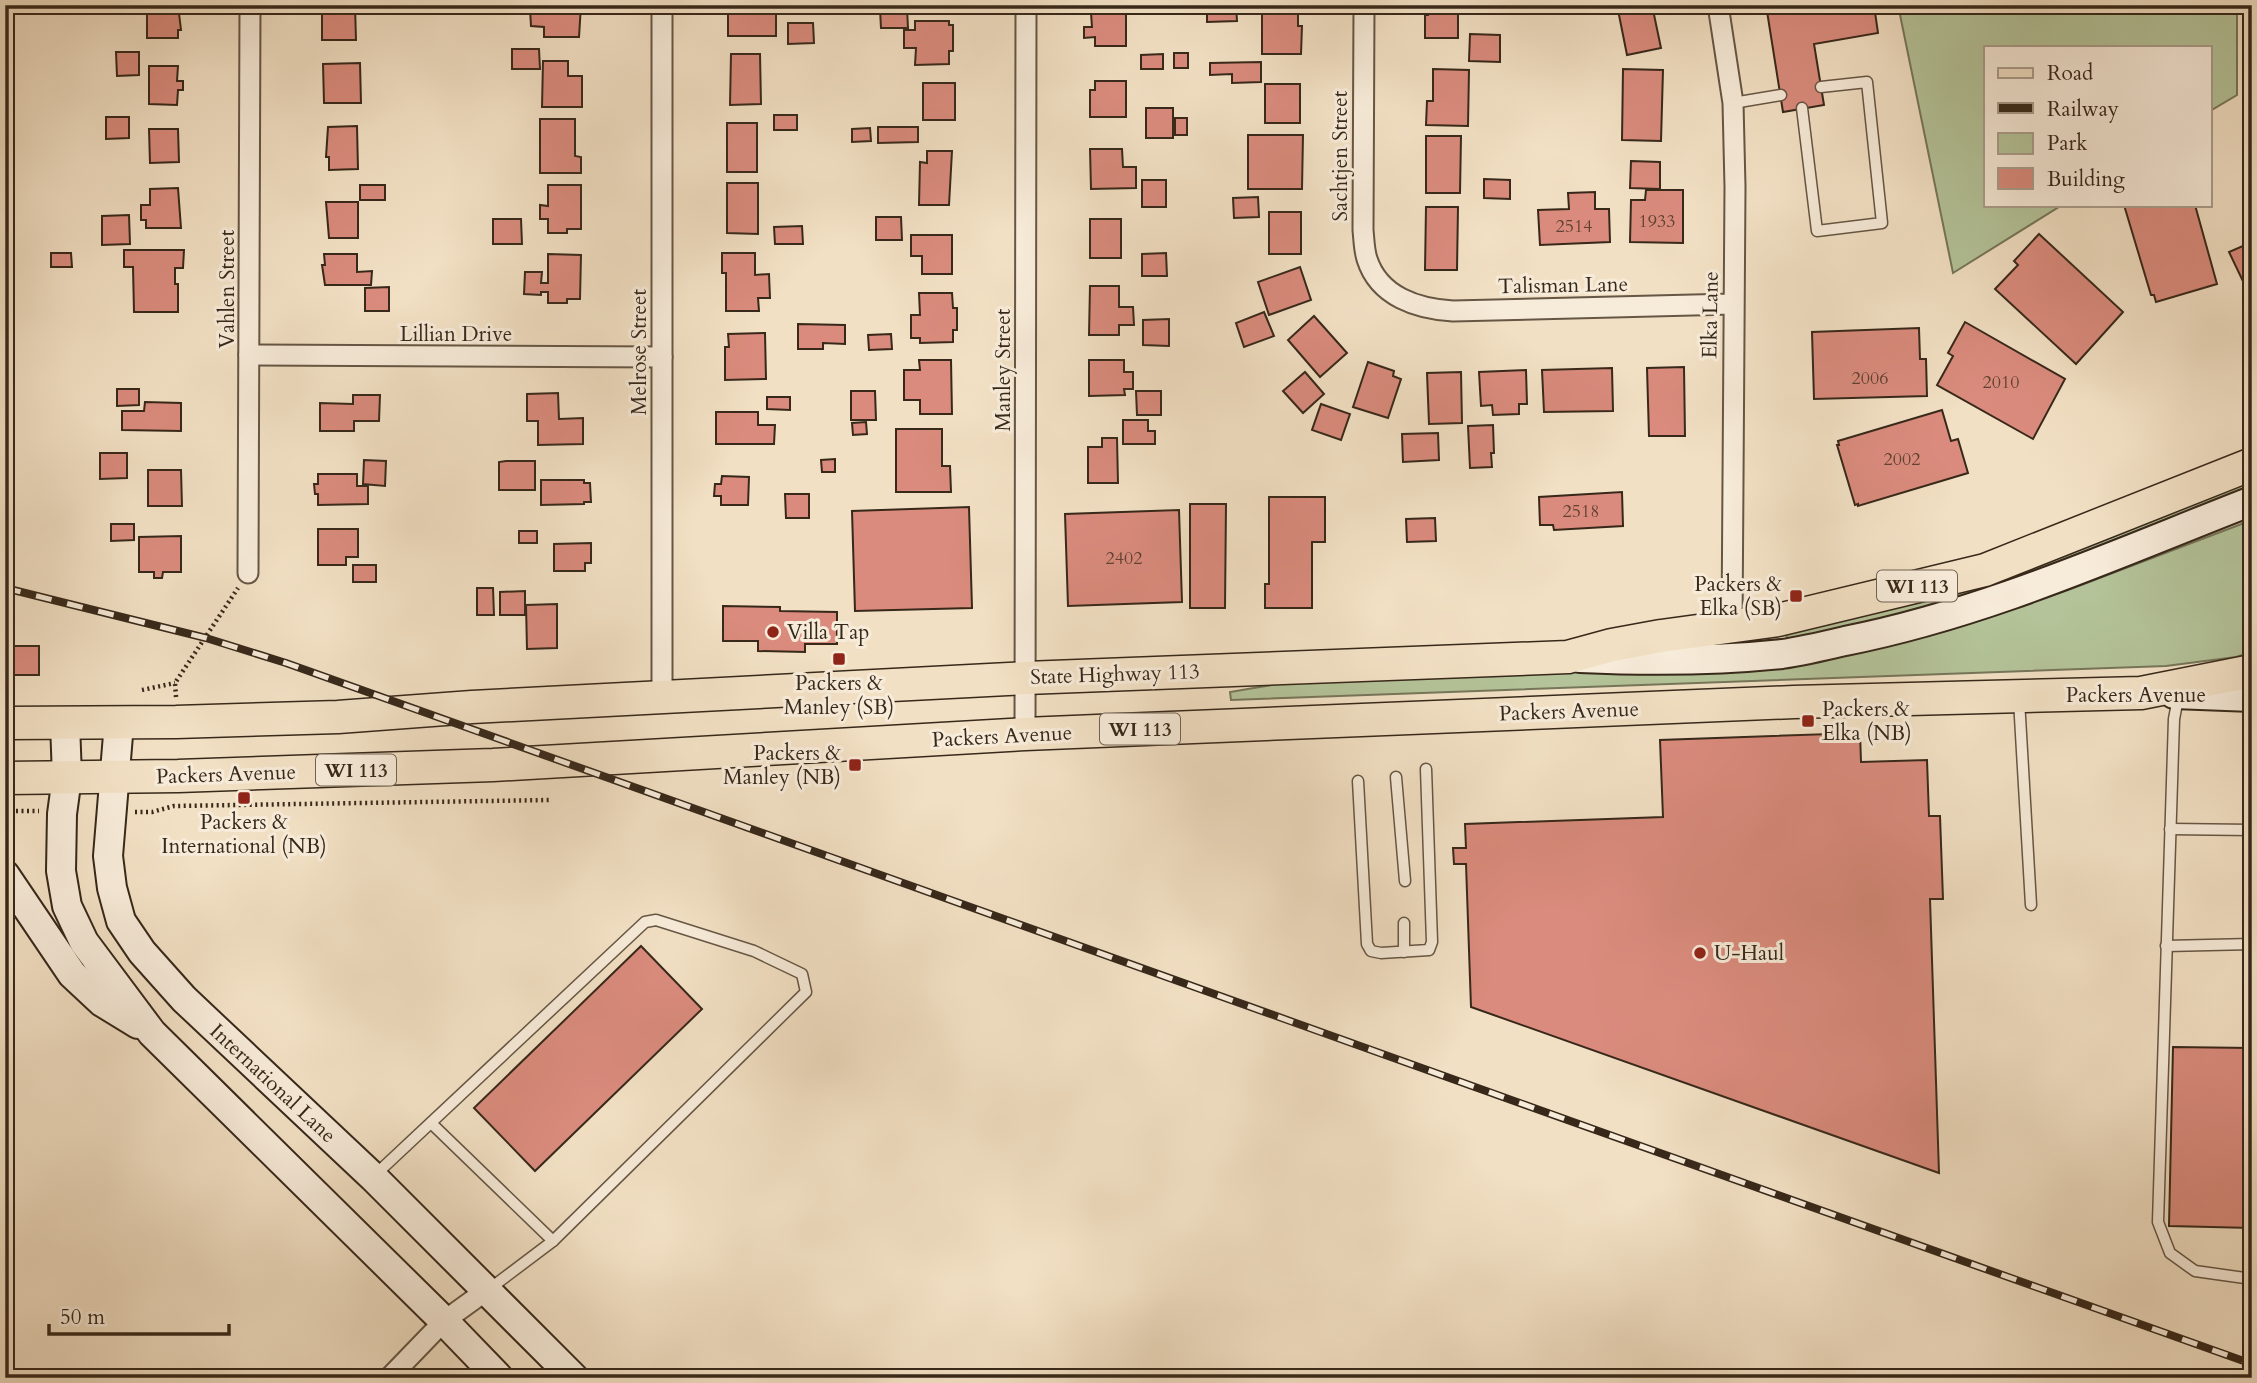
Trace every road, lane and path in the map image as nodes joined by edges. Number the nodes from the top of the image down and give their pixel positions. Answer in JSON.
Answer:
{"nodes":[{"id":1,"x":250,"y":5,"type":"edge"},
{"id":2,"x":662,"y":5,"type":"edge"},
{"id":3,"x":1026,"y":5,"type":"edge"},
{"id":4,"x":1364,"y":5,"type":"edge"},
{"id":5,"x":1718,"y":5,"type":"edge"},
{"id":6,"x":1821,"y":87,"type":"dead end"},
{"id":7,"x":1781,"y":94,"type":"dead end"},
{"id":8,"x":1733,"y":103,"type":"junction"},
{"id":9,"x":1802,"y":108,"type":"dead end"},
{"id":10,"x":1397,"y":296,"type":"joint"},
{"id":11,"x":1733,"y":304,"type":"junction"},
{"id":12,"x":249,"y":355,"type":"junction"},
{"id":13,"x":662,"y":357,"type":"junction"},
{"id":14,"x":2252,"y":464,"type":"edge"},
{"id":15,"x":2252,"y":501,"type":"edge"},
{"id":16,"x":248,"y":573,"type":"joint"},
{"id":17,"x":1732,"y":627,"type":"junction"},
{"id":18,"x":1568,"y":657,"type":"junction"},
{"id":19,"x":1026,"y":678,"type":"junction"},
{"id":20,"x":2246,"y":688,"type":"edge"},
{"id":21,"x":142,"y":690,"type":"dead end"},
{"id":22,"x":2141,"y":692,"type":"junction"},
{"id":23,"x":2179,"y":694,"type":"junction"},
{"id":24,"x":2019,"y":696,"type":"junction"},
{"id":25,"x":662,"y":699,"type":"junction"},
{"id":26,"x":5,"y":723,"type":"edge"},
{"id":27,"x":65,"y":723,"type":"junction"},
{"id":28,"x":119,"y":723,"type":"junction"},
{"id":29,"x":1025,"y":734,"type":"junction"},
{"id":30,"x":1426,"y":769,"type":"dead end"},
{"id":31,"x":116,"y":776,"type":"junction"},
{"id":32,"x":1396,"y":777,"type":"dead end"},
{"id":33,"x":5,"y":778,"type":"edge"},
{"id":34,"x":67,"y":778,"type":"junction"},
{"id":35,"x":1358,"y":781,"type":"dead end"},
{"id":36,"x":550,"y":800,"type":"dead end"},
{"id":37,"x":5,"y":811,"type":"edge"},
{"id":38,"x":36,"y":811,"type":"dead end"},
{"id":39,"x":152,"y":811,"type":"dead end"},
{"id":40,"x":2171,"y":829,"type":"junction"},
{"id":41,"x":2252,"y":830,"type":"edge"},
{"id":42,"x":5,"y":875,"type":"edge"},
{"id":43,"x":1405,"y":881,"type":"dead end"},
{"id":44,"x":2031,"y":905,"type":"dead end"},
{"id":45,"x":1405,"y":923,"type":"dead end"},
{"id":46,"x":2252,"y":944,"type":"edge"},
{"id":47,"x":2166,"y":946,"type":"junction"},
{"id":48,"x":1404,"y":951,"type":"junction"},
{"id":49,"x":152,"y":1033,"type":"junction"},
{"id":50,"x":431,"y":1123,"type":"junction"},
{"id":51,"x":373,"y":1177,"type":"junction"},
{"id":52,"x":553,"y":1241,"type":"junction"},
{"id":53,"x":2252,"y":1279,"type":"edge"},
{"id":54,"x":487,"y":1290,"type":"junction"},
{"id":55,"x":444,"y":1321,"type":"junction"},
{"id":56,"x":388,"y":1378,"type":"edge"},
{"id":57,"x":499,"y":1378,"type":"edge"},
{"id":58,"x":574,"y":1378,"type":"edge"}],
"edges":[{"from":1,"to":12,"type":"street","name":"Vahlen Street"},
{"from":2,"to":13,"type":"street","name":"Melrose Street"},
{"from":3,"to":19,"type":"street","name":"Manley Street"},
{"from":4,"to":10,"type":"street","name":"Sachtjen Street"},
{"from":5,"to":8,"type":"street","name":"Elka Lane"},
{"from":6,"to":9,"type":"lane"},
{"from":7,"to":8,"type":"lane"},
{"from":8,"to":11,"type":"street","name":"Elka Lane"},
{"from":10,"to":11,"type":"street","name":"Talisman Lane"},
{"from":11,"to":17,"type":"street","name":"Elka Lane"},
{"from":12,"to":13,"type":"street","name":"Lillian Drive"},
{"from":12,"to":16,"type":"street","name":"Vahlen Street"},
{"from":13,"to":25,"type":"street","name":"Melrose Street"},
{"from":14,"to":17,"type":"main road","number":"WI 113"},
{"from":15,"to":18,"type":"main road"},
{"from":16,"to":21,"type":"path"},
{"from":17,"to":18,"type":"main road","number":"WI 113"},
{"from":18,"to":19,"type":"main road","name":"State Highway 113","number":"WI 113"},
{"from":19,"to":25,"type":"main road","name":"State Highway 113","number":"WI 113"},
{"from":19,"to":29,"type":"street","name":"Manley Street"},
{"from":20,"to":22,"type":"main road","number":"WI 113"},
{"from":20,"to":23,"type":"main road","name":"Packers Avenue"},
{"from":22,"to":23,"type":"main road","name":"Packers Avenue"},
{"from":22,"to":24,"type":"main road","name":"Packers Avenue","number":"WI 113"},
{"from":23,"to":40,"type":"lane"},
{"from":24,"to":29,"type":"main road","name":"Packers Avenue","number":"WI 113"},
{"from":24,"to":44,"type":"lane"},
{"from":25,"to":28,"type":"main road","number":"WI 113"},
{"from":26,"to":27,"type":"main road","number":"WI 113"},
{"from":27,"to":28,"type":"main road","number":"WI 113"},
{"from":27,"to":34,"type":"main road"},
{"from":28,"to":31,"type":"main road","name":"International Lane"},
{"from":29,"to":31,"type":"main road","name":"Packers Avenue","number":"WI 113"},
{"from":30,"to":48,"type":"lane"},
{"from":31,"to":34,"type":"main road","name":"Packers Avenue","number":"WI 113"},
{"from":31,"to":51,"type":"main road","name":"International Lane"},
{"from":32,"to":43,"type":"lane"},
{"from":33,"to":34,"type":"main road","name":"Packers Avenue","number":"WI 113"},
{"from":34,"to":49,"type":"main road"},
{"from":35,"to":48,"type":"lane"},
{"from":36,"to":39,"type":"path"},
{"from":37,"to":38,"type":"path"},
{"from":40,"to":41,"type":"lane"},
{"from":40,"to":47,"type":"lane"},
{"from":42,"to":49,"type":"main road"},
{"from":45,"to":48,"type":"lane"},
{"from":46,"to":47,"type":"lane"},
{"from":47,"to":53,"type":"lane"},
{"from":49,"to":55,"type":"main road"},
{"from":50,"to":51,"type":"lane"},
{"from":50,"to":52,"type":"lane"},
{"from":50,"to":52,"type":"lane"},
{"from":51,"to":54,"type":"main road","name":"International Lane"},
{"from":52,"to":54,"type":"lane"},
{"from":54,"to":55,"type":"street"},
{"from":54,"to":58,"type":"main road","name":"International Lane"},
{"from":55,"to":56,"type":"street"},
{"from":55,"to":57,"type":"main road"}]}
